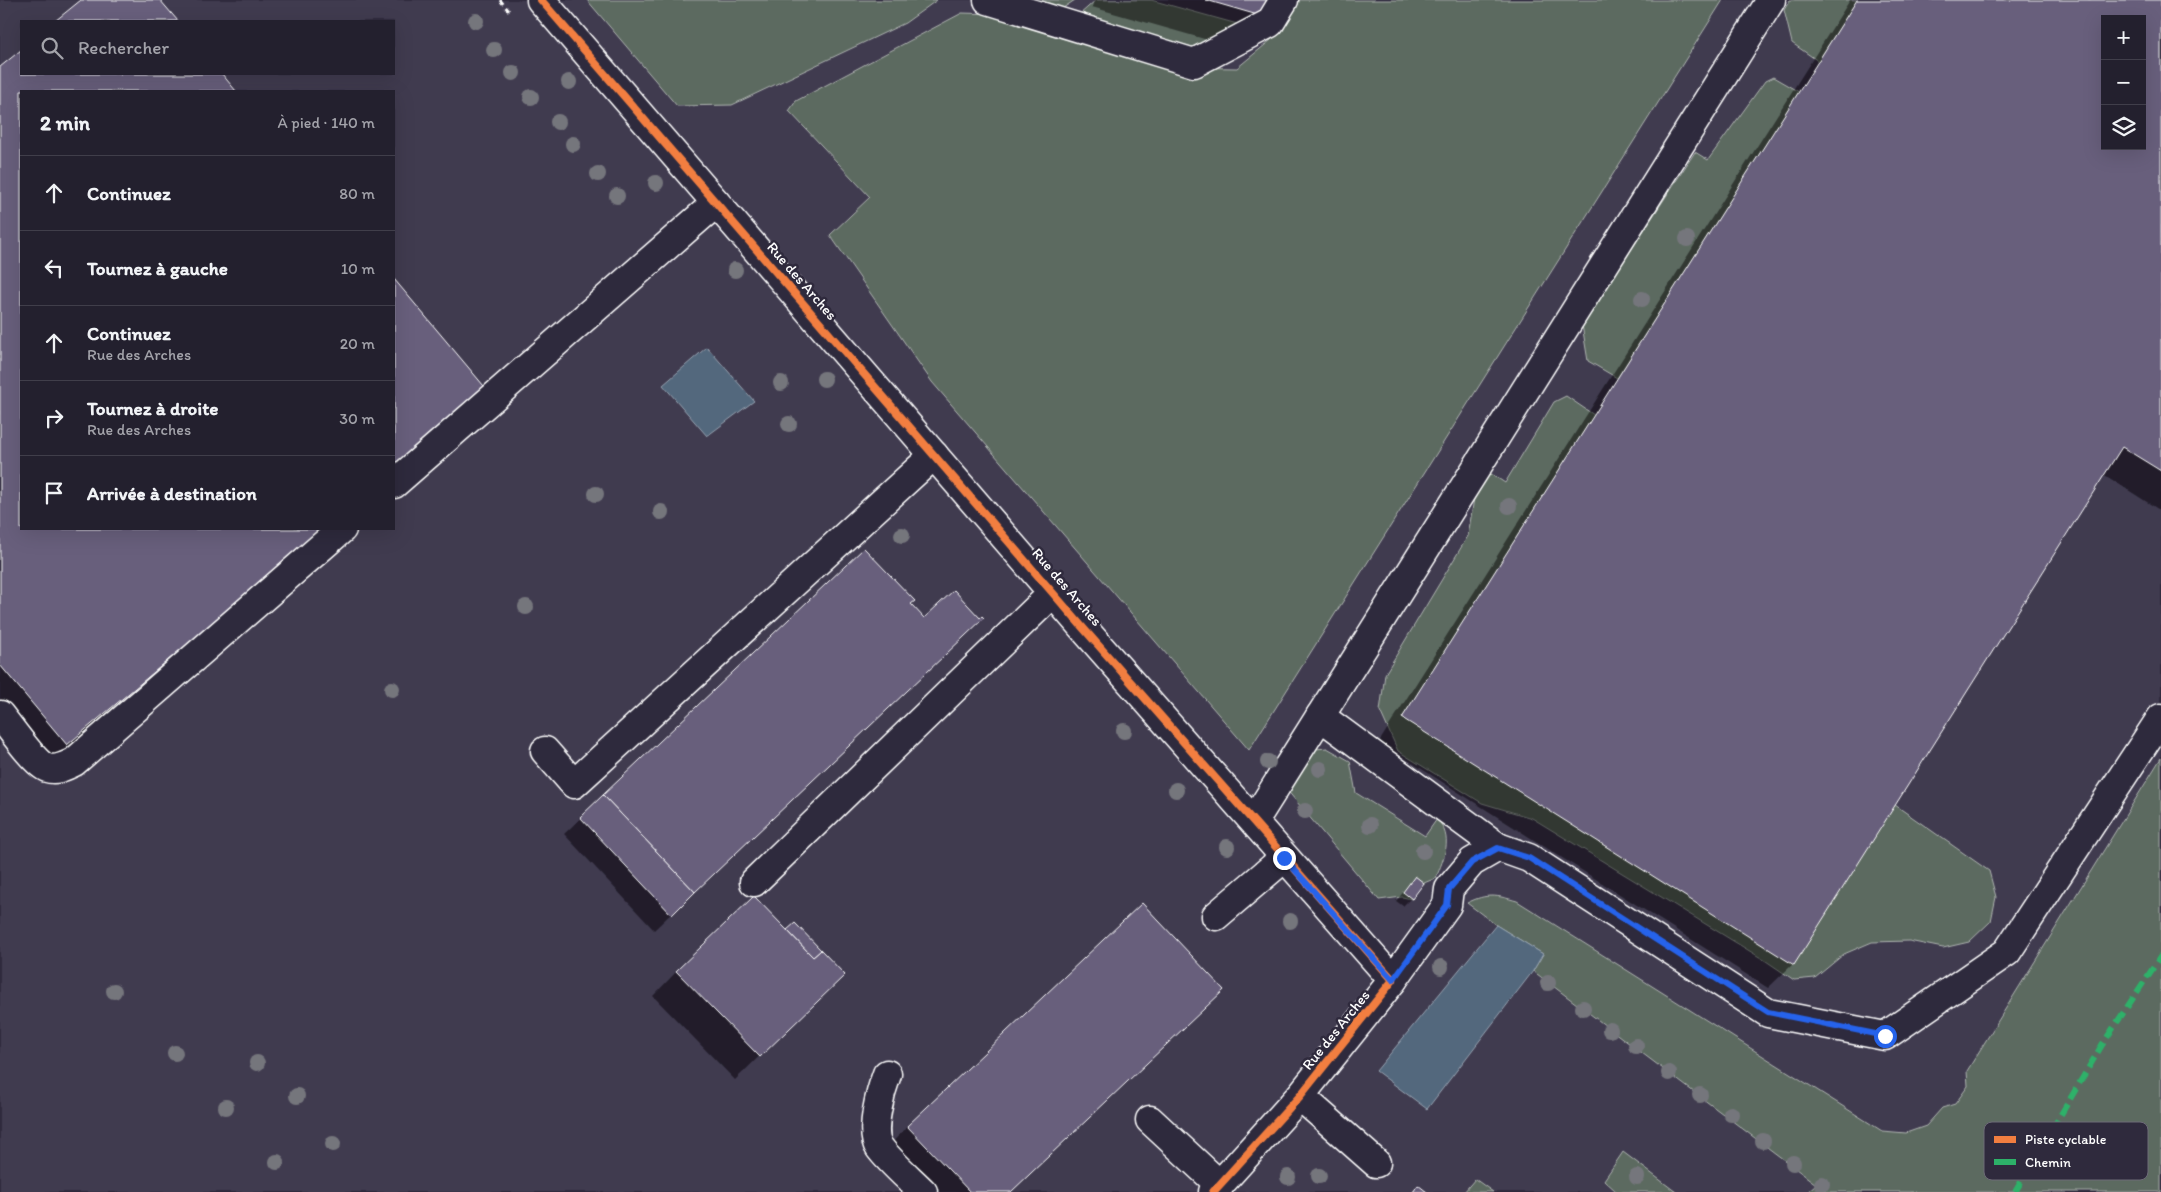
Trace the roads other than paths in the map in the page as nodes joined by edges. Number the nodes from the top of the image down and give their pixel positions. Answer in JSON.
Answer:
{"nodes":[{"id":1,"x":541,"y":0,"type":"edge"},
{"id":2,"x":988,"y":0,"type":"edge"},
{"id":3,"x":1284,"y":0,"type":"edge"},
{"id":4,"x":1771,"y":0,"type":"edge"},
{"id":5,"x":716,"y":203,"type":"junction"},
{"id":6,"x":934,"y":454,"type":"junction"},
{"id":7,"x":395,"y":483,"type":"edge"},
{"id":8,"x":341,"y":530,"type":"edge"},
{"id":9,"x":1053,"y":593,"type":"junction"},
{"id":10,"x":0,"y":714,"type":"edge"},
{"id":11,"x":1320,"y":716,"type":"junction"},
{"id":12,"x":2161,"y":718,"type":"edge"},
{"id":13,"x":545,"y":751,"type":"dead end"},
{"id":14,"x":1254,"y":821,"type":"junction"},
{"id":15,"x":1498,"y":848,"type":"junction"},
{"id":16,"x":1284,"y":858,"type":"junction"},
{"id":17,"x":754,"y":882,"type":"dead end"},
{"id":18,"x":1216,"y":916,"type":"dead end"},
{"id":19,"x":1393,"y":980,"type":"junction"},
{"id":20,"x":887,"y":1074,"type":"dead end"},
{"id":21,"x":1300,"y":1096,"type":"junction"},
{"id":22,"x":1150,"y":1120,"type":"dead end"},
{"id":23,"x":1376,"y":1163,"type":"dead end"},
{"id":24,"x":1216,"y":1189,"type":"edge"},
{"id":25,"x":923,"y":1192,"type":"edge"}],
"edges":[{"from":1,"to":5,"type":"street","name":"Rue des Arches"},
{"from":2,"to":3,"type":"street"},
{"from":4,"to":11,"type":"street"},
{"from":5,"to":6,"type":"street","name":"Rue des Arches"},
{"from":5,"to":7,"type":"street"},
{"from":6,"to":9,"type":"street","name":"Rue des Arches"},
{"from":6,"to":13,"type":"street"},
{"from":8,"to":10,"type":"street"},
{"from":9,"to":14,"type":"street","name":"Rue des Arches"},
{"from":9,"to":17,"type":"street"},
{"from":11,"to":14,"type":"street"},
{"from":11,"to":15,"type":"street"},
{"from":12,"to":15,"type":"street"},
{"from":14,"to":16,"type":"street","name":"Rue des Arches"},
{"from":15,"to":19,"type":"street","name":"Rue des Arches"},
{"from":16,"to":18,"type":"street"},
{"from":16,"to":19,"type":"street","name":"Rue des Arches"},
{"from":19,"to":21,"type":"street","name":"Rue des Arches"},
{"from":20,"to":25,"type":"street"},
{"from":21,"to":23,"type":"street"},
{"from":21,"to":24,"type":"street","name":"Rue des Arches"},
{"from":22,"to":24,"type":"street"}]}
